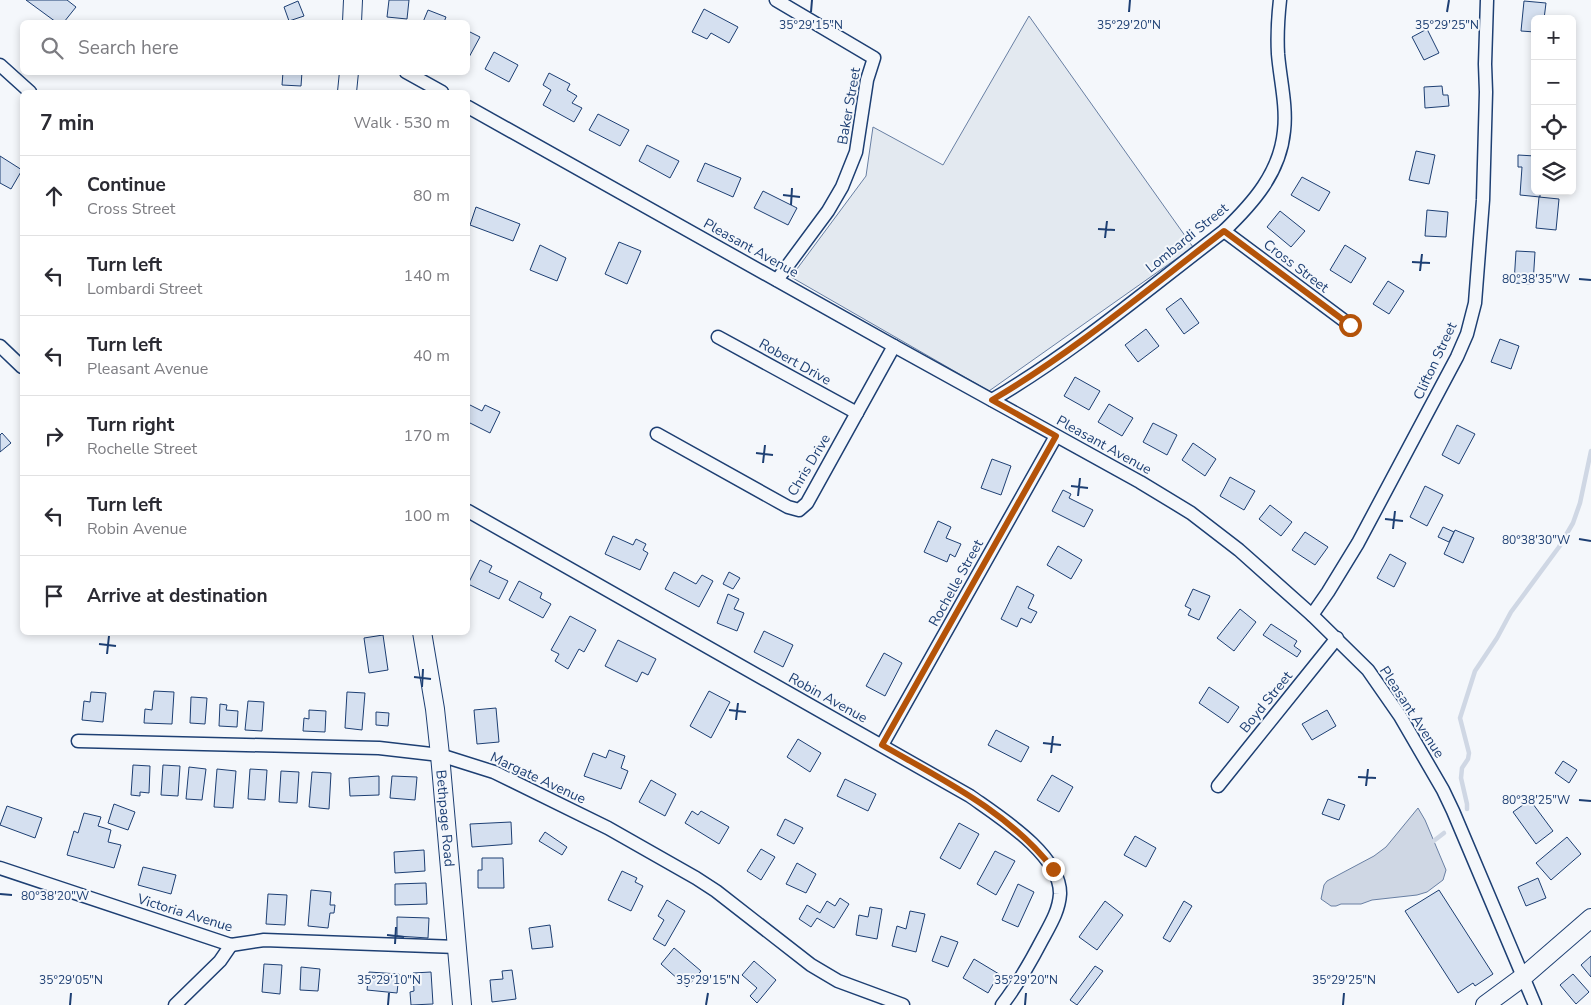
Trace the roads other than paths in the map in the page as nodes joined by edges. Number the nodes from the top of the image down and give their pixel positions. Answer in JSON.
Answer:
{"nodes":[{"id":1,"x":353,"y":0,"type":"edge"},
{"id":2,"x":776,"y":0,"type":"edge"},
{"id":3,"x":1280,"y":0,"type":"edge"},
{"id":4,"x":1486,"y":0,"type":"edge"},
{"id":5,"x":352,"y":20,"type":"edge"},
{"id":6,"x":0,"y":65,"type":"edge"},
{"id":7,"x":349,"y":75,"type":"edge"},
{"id":8,"x":411,"y":75,"type":"edge"},
{"id":9,"x":28,"y":90,"type":"edge"},
{"id":10,"x":348,"y":90,"type":"edge"},
{"id":11,"x":438,"y":90,"type":"edge"},
{"id":12,"x":470,"y":108,"type":"edge"},
{"id":13,"x":1224,"y":231,"type":"junction"},
{"id":14,"x":777,"y":280,"type":"junction"},
{"id":15,"x":1350,"y":325,"type":"dead end"},
{"id":16,"x":718,"y":337,"type":"dead end"},
{"id":17,"x":0,"y":346,"type":"edge"},
{"id":18,"x":894,"y":346,"type":"junction"},
{"id":19,"x":20,"y":365,"type":"edge"},
{"id":20,"x":992,"y":400,"type":"junction"},
{"id":21,"x":857,"y":413,"type":"junction"},
{"id":22,"x":657,"y":434,"type":"dead end"},
{"id":23,"x":1056,"y":436,"type":"junction"},
{"id":24,"x":470,"y":512,"type":"edge"},
{"id":25,"x":1312,"y":615,"type":"junction"},
{"id":26,"x":423,"y":635,"type":"edge"},
{"id":27,"x":1337,"y":638,"type":"junction"},
{"id":28,"x":78,"y":741,"type":"dead end"},
{"id":29,"x":882,"y":745,"type":"junction"},
{"id":30,"x":440,"y":755,"type":"junction"},
{"id":31,"x":1218,"y":786,"type":"dead end"},
{"id":32,"x":0,"y":868,"type":"edge"},
{"id":33,"x":1591,"y":918,"type":"edge"},
{"id":34,"x":231,"y":945,"type":"junction"},
{"id":35,"x":457,"y":947,"type":"junction"},
{"id":36,"x":1523,"y":976,"type":"junction"},
{"id":37,"x":175,"y":1005,"type":"edge"},
{"id":38,"x":462,"y":1005,"type":"edge"},
{"id":39,"x":903,"y":1005,"type":"edge"},
{"id":40,"x":1002,"y":1005,"type":"edge"},
{"id":41,"x":1485,"y":1005,"type":"edge"},
{"id":42,"x":1535,"y":1005,"type":"edge"}],
"edges":[{"from":1,"to":5,"type":"street"},
{"from":2,"to":14,"type":"street","name":"Baker Street"},
{"from":3,"to":13,"type":"street","name":"Lombardi Street"},
{"from":4,"to":25,"type":"street","name":"Clifton Street"},
{"from":6,"to":9,"type":"street"},
{"from":7,"to":10,"type":"street"},
{"from":8,"to":11,"type":"street"},
{"from":12,"to":14,"type":"street","name":"Pleasant Avenue"},
{"from":13,"to":15,"type":"street","name":"Cross Street"},
{"from":13,"to":20,"type":"street","name":"Lombardi Street"},
{"from":14,"to":18,"type":"street","name":"Pleasant Avenue"},
{"from":16,"to":21,"type":"street","name":"Robert Drive"},
{"from":17,"to":19,"type":"street"},
{"from":18,"to":20,"type":"street","name":"Pleasant Avenue"},
{"from":18,"to":21,"type":"street","name":"Chris Drive"},
{"from":20,"to":23,"type":"street","name":"Pleasant Avenue"},
{"from":21,"to":22,"type":"street","name":"Chris Drive"},
{"from":23,"to":25,"type":"street","name":"Pleasant Avenue"},
{"from":23,"to":29,"type":"street","name":"Rochelle Street"},
{"from":24,"to":29,"type":"street","name":"Robin Avenue"},
{"from":25,"to":27,"type":"street","name":"Pleasant Avenue"},
{"from":26,"to":30,"type":"street","name":"Bethpage Road"},
{"from":27,"to":31,"type":"street","name":"Boyd Street"},
{"from":27,"to":36,"type":"street","name":"Pleasant Avenue"},
{"from":28,"to":30,"type":"street","name":"Margate Avenue"},
{"from":29,"to":40,"type":"street","name":"Robin Avenue"},
{"from":30,"to":35,"type":"street","name":"Bethpage Road"},
{"from":30,"to":39,"type":"street","name":"Margate Avenue"},
{"from":32,"to":34,"type":"street","name":"Victoria Avenue"},
{"from":33,"to":36,"type":"street"},
{"from":34,"to":35,"type":"street","name":"Victoria Avenue"},
{"from":34,"to":37,"type":"street"},
{"from":35,"to":38,"type":"street","name":"Bethpage Road"},
{"from":36,"to":41,"type":"street"},
{"from":36,"to":42,"type":"street","name":"Pleasant Avenue"}]}
